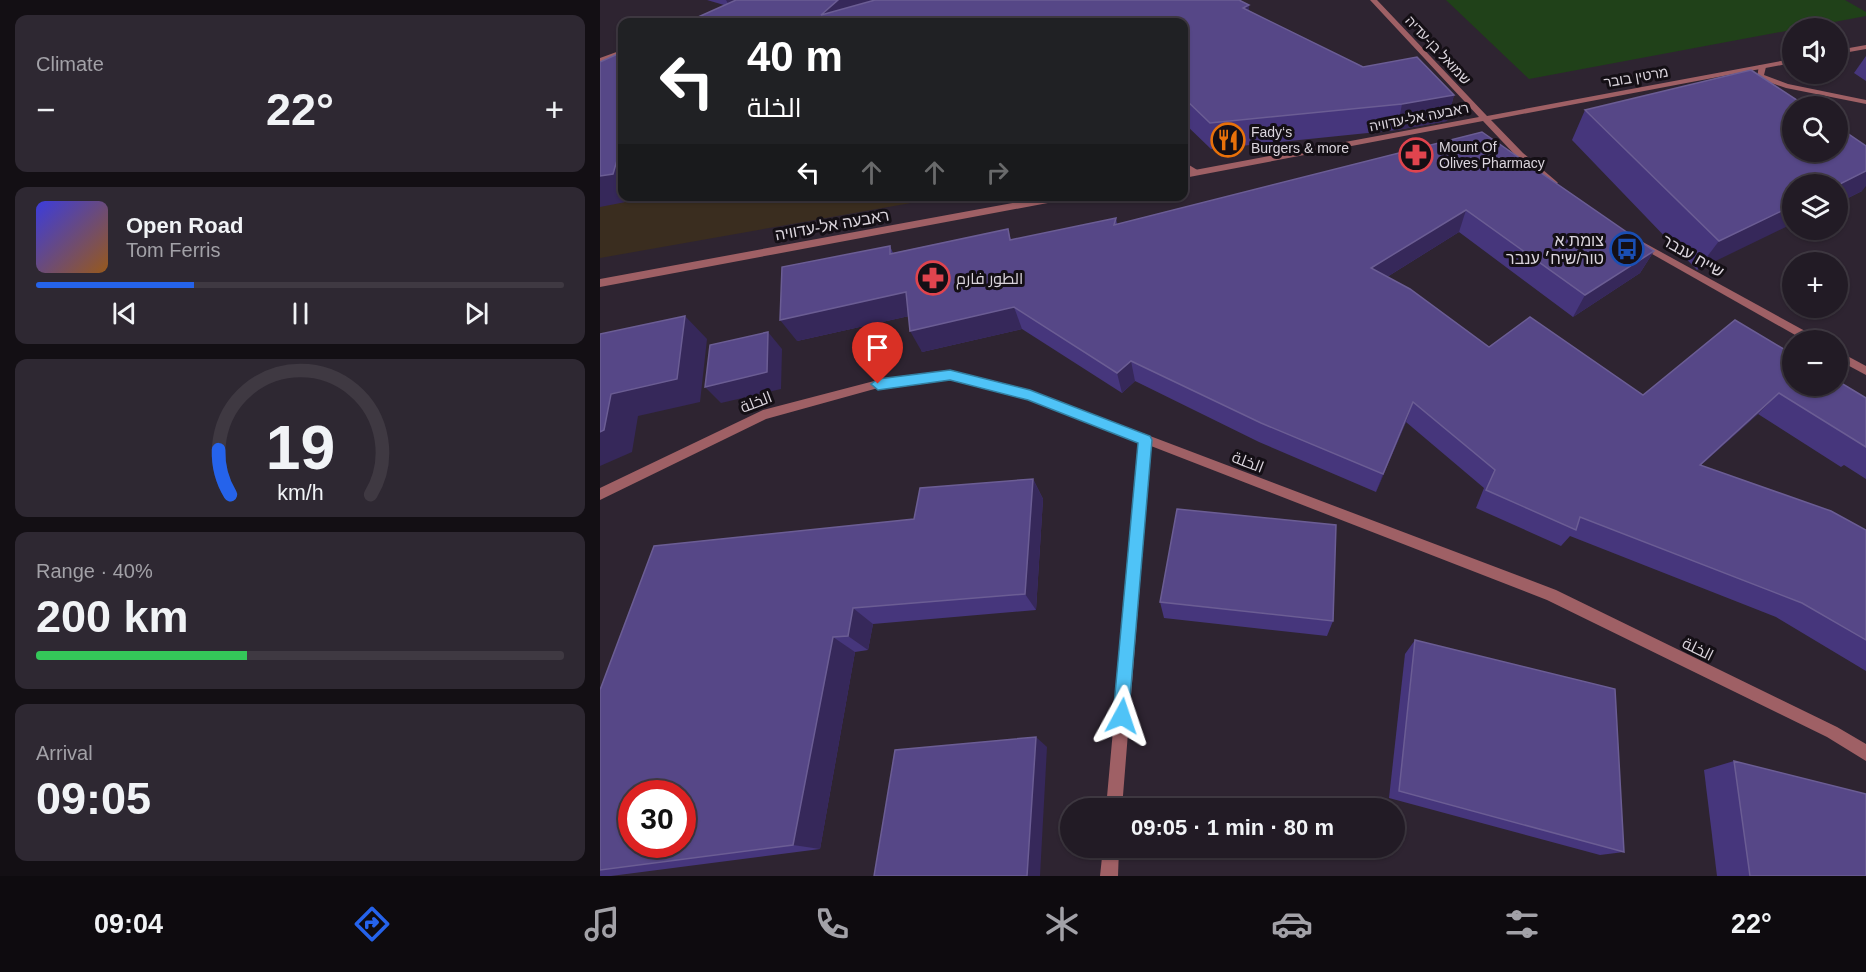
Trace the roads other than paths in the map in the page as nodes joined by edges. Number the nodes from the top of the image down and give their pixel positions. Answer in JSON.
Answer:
{"nodes":[{"id":1,"x":1373,"y":0,"type":"edge"},
{"id":2,"x":1866,"y":46,"type":"edge"},
{"id":3,"x":1848,"y":50,"type":"edge"},
{"id":4,"x":618,"y":54,"type":"edge"},
{"id":5,"x":600,"y":61,"type":"edge"},
{"id":6,"x":1782,"y":63,"type":"edge"},
{"id":7,"x":1762,"y":67,"type":"junction"},
{"id":8,"x":1866,"y":102,"type":"edge"},
{"id":9,"x":1484,"y":118,"type":"junction"},
{"id":10,"x":1188,"y":168,"type":"edge"},
{"id":11,"x":1196,"y":173,"type":"junction"},
{"id":12,"x":1188,"y":174,"type":"edge"},
{"id":13,"x":1564,"y":191,"type":"edge"},
{"id":14,"x":1042,"y":201,"type":"edge"},
{"id":15,"x":1634,"y":240,"type":"edge"},
{"id":16,"x":600,"y":283,"type":"edge"},
{"id":17,"x":1794,"y":330,"type":"edge"},
{"id":18,"x":1848,"y":361,"type":"edge"},
{"id":19,"x":1866,"y":371,"type":"edge"},
{"id":20,"x":1145,"y":440,"type":"junction"},
{"id":21,"x":600,"y":494,"type":"edge"},
{"id":22,"x":1866,"y":753,"type":"edge"},
{"id":23,"x":1115,"y":798,"type":"edge"},
{"id":24,"x":1110,"y":858,"type":"edge"},
{"id":25,"x":1109,"y":876,"type":"edge"}],
"edges":[{"from":1,"to":9,"type":"street","name":"שמואל בן-עדיה"},
{"from":2,"to":3,"type":"street"},
{"from":4,"to":5,"type":"street"},
{"from":6,"to":7,"type":"street","name":"מרטין בובר"},
{"from":7,"to":8,"type":"street"},
{"from":7,"to":9,"type":"street","name":"מרטין בובר"},
{"from":9,"to":11,"type":"street","name":"ראבעה אל-עדוויה"},
{"from":9,"to":13,"type":"street"},
{"from":10,"to":11,"type":"street"},
{"from":11,"to":12,"type":"street","name":"ראבעה אל-עדוויה"},
{"from":14,"to":16,"type":"street","name":"ראבעה אל-עדוויה"},
{"from":15,"to":17,"type":"street","name":"שייח ענבר"},
{"from":18,"to":19,"type":"street"},
{"from":20,"to":21,"type":"street","name":"الخلة"},
{"from":20,"to":22,"type":"street","name":"الخلة"},
{"from":20,"to":23,"type":"street"},
{"from":24,"to":25,"type":"street"}]}
